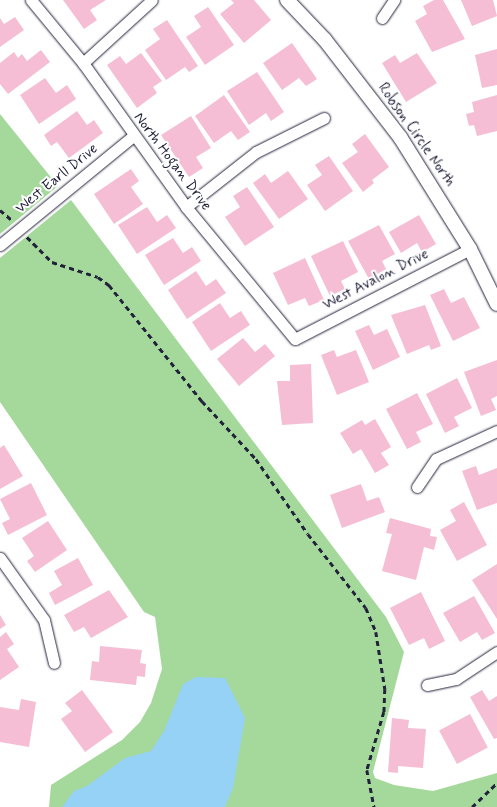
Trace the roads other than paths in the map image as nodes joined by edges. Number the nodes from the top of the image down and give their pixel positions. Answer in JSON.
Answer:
{"nodes":[{"id":1,"x":31,"y":0,"type":"edge"},
{"id":2,"x":152,"y":0,"type":"edge"},
{"id":3,"x":287,"y":0,"type":"edge"},
{"id":4,"x":394,"y":0,"type":"edge"},
{"id":5,"x":382,"y":18,"type":"dead end"},
{"id":6,"x":83,"y":64,"type":"junction"},
{"id":7,"x":324,"y":118,"type":"dead end"},
{"id":8,"x":133,"y":136,"type":"junction"},
{"id":9,"x":186,"y":207,"type":"junction"},
{"id":10,"x":0,"y":245,"type":"edge"},
{"id":11,"x":470,"y":249,"type":"junction"},
{"id":12,"x":497,"y":304,"type":"edge"},
{"id":13,"x":295,"y":339,"type":"joint"},
{"id":14,"x":497,"y":432,"type":"edge"},
{"id":15,"x":417,"y":487,"type":"dead end"},
{"id":16,"x":0,"y":558,"type":"edge"},
{"id":17,"x":497,"y":652,"type":"edge"},
{"id":18,"x":54,"y":663,"type":"dead end"},
{"id":19,"x":427,"y":685,"type":"dead end"}],
"edges":[{"from":1,"to":6,"type":"street","name":"North Hogan Drive"},
{"from":2,"to":6,"type":"street"},
{"from":3,"to":11,"type":"street","name":"Robson Circle North"},
{"from":4,"to":5,"type":"street"},
{"from":6,"to":8,"type":"street","name":"North Hogan Drive"},
{"from":7,"to":9,"type":"street"},
{"from":8,"to":9,"type":"street","name":"North Hogan Drive"},
{"from":8,"to":10,"type":"street","name":"West Earll Drive"},
{"from":9,"to":13,"type":"street","name":"North Hogan Drive"},
{"from":11,"to":12,"type":"street","name":"Robson Circle North"},
{"from":11,"to":13,"type":"street","name":"West Avalon Drive"},
{"from":14,"to":15,"type":"street"},
{"from":16,"to":18,"type":"street"},
{"from":17,"to":19,"type":"street"}]}
